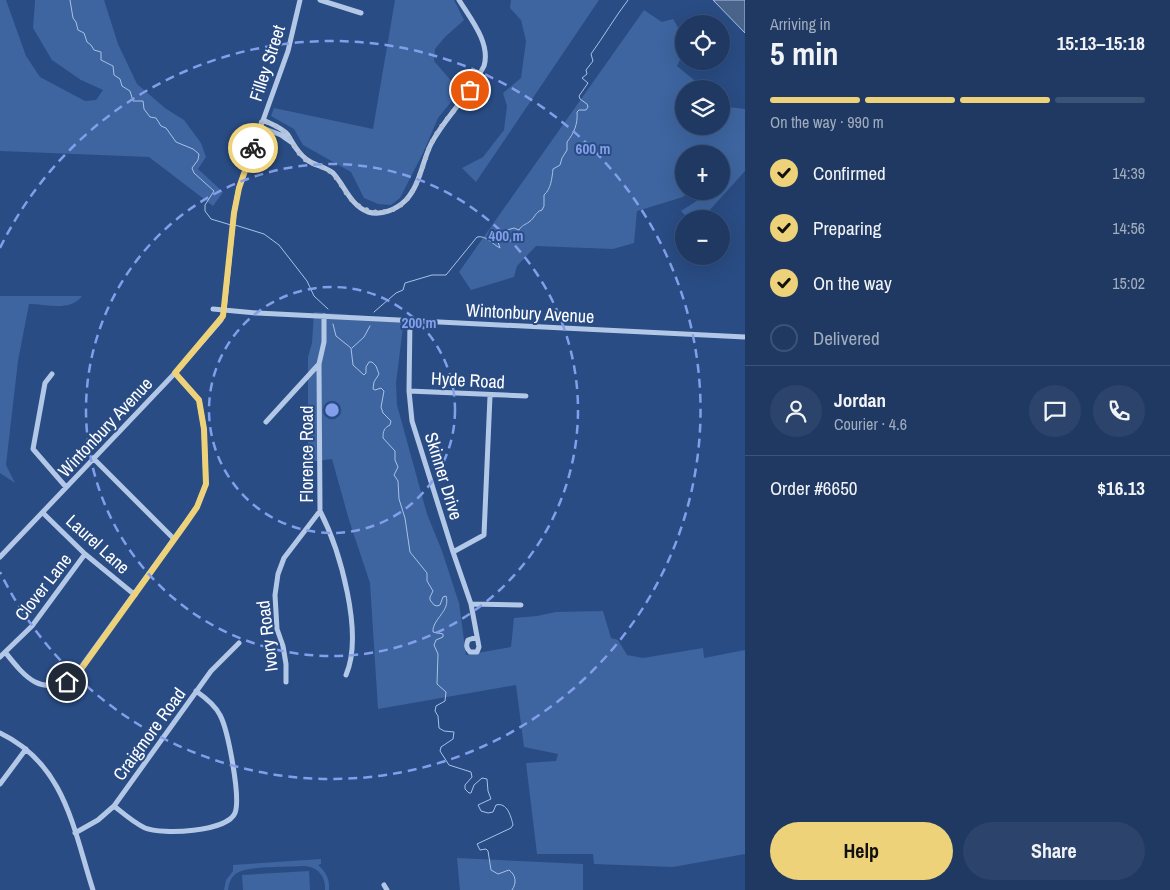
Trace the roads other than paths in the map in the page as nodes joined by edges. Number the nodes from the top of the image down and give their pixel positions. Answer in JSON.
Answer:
{"nodes":[{"id":1,"x":300,"y":0,"type":"edge"},
{"id":2,"x":320,"y":0,"type":"edge"},
{"id":3,"x":459,"y":0,"type":"edge"},
{"id":4,"x":361,"y":13,"type":"dead end"},
{"id":5,"x":262,"y":120,"type":"junction"},
{"id":6,"x":260,"y":127,"type":"junction"},
{"id":7,"x":291,"y":142,"type":"junction"},
{"id":8,"x":213,"y":308,"type":"dead end"},
{"id":9,"x":224,"y":311,"type":"junction"},
{"id":10,"x":324,"y":316,"type":"junction"},
{"id":11,"x":410,"y":320,"type":"junction"},
{"id":12,"x":745,"y":337,"type":"edge"},
{"id":13,"x":319,"y":364,"type":"junction"},
{"id":14,"x":175,"y":373,"type":"junction"},
{"id":15,"x":52,"y":374,"type":"dead end"},
{"id":16,"x":409,"y":391,"type":"junction"},
{"id":17,"x":490,"y":396,"type":"junction"},
{"id":18,"x":526,"y":396,"type":"dead end"},
{"id":19,"x":266,"y":422,"type":"dead end"},
{"id":20,"x":93,"y":458,"type":"junction"},
{"id":21,"x":66,"y":487,"type":"junction"},
{"id":22,"x":320,"y":511,"type":"junction"},
{"id":23,"x":44,"y":513,"type":"junction"},
{"id":24,"x":174,"y":539,"type":"junction"},
{"id":25,"x":453,"y":552,"type":"junction"},
{"id":26,"x":85,"y":554,"type":"junction"},
{"id":27,"x":0,"y":557,"type":"edge"},
{"id":28,"x":134,"y":595,"type":"junction"},
{"id":29,"x":471,"y":604,"type":"junction"},
{"id":30,"x":521,"y":605,"type":"dead end"},
{"id":31,"x":477,"y":637,"type":"dead end"},
{"id":32,"x":239,"y":643,"type":"dead end"},
{"id":33,"x":5,"y":652,"type":"junction"},
{"id":34,"x":0,"y":657,"type":"edge"},
{"id":35,"x":346,"y":676,"type":"dead end"},
{"id":36,"x":286,"y":682,"type":"dead end"},
{"id":37,"x":196,"y":691,"type":"junction"},
{"id":38,"x":0,"y":733,"type":"edge"},
{"id":39,"x":26,"y":749,"type":"junction"},
{"id":40,"x":0,"y":784,"type":"edge"},
{"id":41,"x":114,"y":806,"type":"junction"},
{"id":42,"x":75,"y":833,"type":"junction"},
{"id":43,"x":92,"y":890,"type":"edge"}],
"edges":[{"from":1,"to":5,"type":"street","name":"Filley Street"},
{"from":2,"to":4,"type":"street"},
{"from":3,"to":7,"type":"street"},
{"from":5,"to":6,"type":"street","name":"Filley Street"},
{"from":5,"to":7,"type":"street"},
{"from":6,"to":7,"type":"street"},
{"from":6,"to":9,"type":"street","name":"Filley Street"},
{"from":8,"to":9,"type":"street","name":"Wintonbury Avenue"},
{"from":9,"to":10,"type":"street","name":"Wintonbury Avenue"},
{"from":9,"to":14,"type":"street","name":"Wintonbury Avenue"},
{"from":10,"to":11,"type":"street","name":"Wintonbury Avenue"},
{"from":10,"to":13,"type":"street","name":"Florence Road"},
{"from":11,"to":12,"type":"street","name":"Wintonbury Avenue"},
{"from":11,"to":16,"type":"street","name":"Skinner Drive"},
{"from":13,"to":19,"type":"street"},
{"from":13,"to":22,"type":"street","name":"Florence Road"},
{"from":14,"to":20,"type":"street","name":"Wintonbury Avenue"},
{"from":14,"to":24,"type":"street"},
{"from":15,"to":21,"type":"street"},
{"from":16,"to":17,"type":"street","name":"Hyde Road"},
{"from":16,"to":25,"type":"street","name":"Skinner Drive"},
{"from":17,"to":18,"type":"street","name":"Hyde Road"},
{"from":17,"to":25,"type":"street"},
{"from":20,"to":21,"type":"street","name":"Wintonbury Avenue"},
{"from":20,"to":24,"type":"street"},
{"from":21,"to":23,"type":"street","name":"Wintonbury Avenue"},
{"from":22,"to":35,"type":"street","name":"Florence Road"},
{"from":22,"to":36,"type":"street","name":"Ivory Road"},
{"from":23,"to":26,"type":"street","name":"Laurel Lane"},
{"from":23,"to":27,"type":"street","name":"Wintonbury Avenue"},
{"from":24,"to":28,"type":"street"},
{"from":25,"to":29,"type":"street","name":"Skinner Drive"},
{"from":26,"to":28,"type":"street","name":"Laurel Lane"},
{"from":26,"to":33,"type":"street","name":"Clover Lane"},
{"from":28,"to":33,"type":"street"},
{"from":29,"to":30,"type":"street"},
{"from":29,"to":31,"type":"street","name":"Skinner Drive"},
{"from":32,"to":37,"type":"street","name":"Craigmore Road"},
{"from":33,"to":34,"type":"street","name":"Clover Lane"},
{"from":37,"to":41,"type":"street","name":"Craigmore Road"},
{"from":37,"to":41,"type":"street"},
{"from":38,"to":39,"type":"street"},
{"from":39,"to":40,"type":"street"},
{"from":39,"to":42,"type":"street"},
{"from":41,"to":42,"type":"street","name":"Craigmore Road"},
{"from":42,"to":43,"type":"street"}]}
